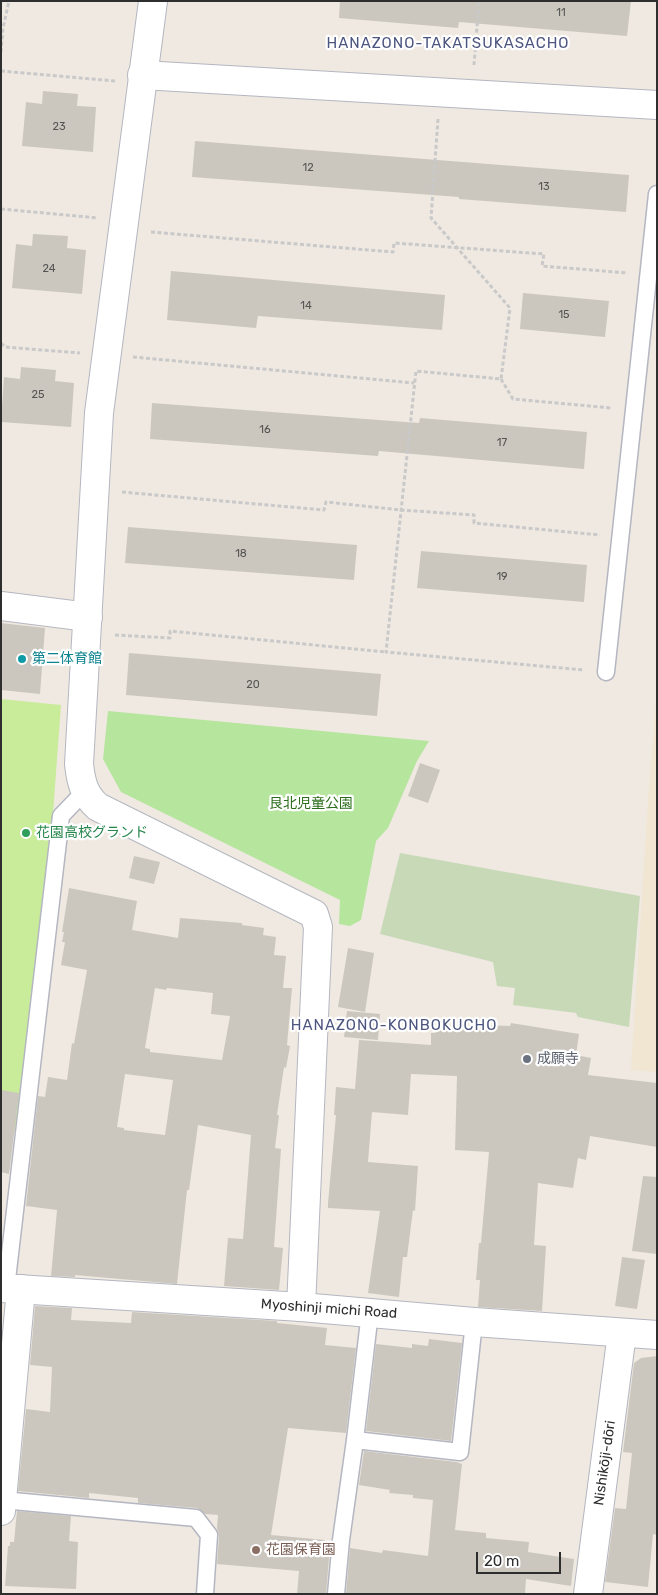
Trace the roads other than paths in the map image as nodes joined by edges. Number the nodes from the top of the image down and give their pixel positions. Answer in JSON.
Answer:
{"nodes":[{"id":1,"x":153,"y":1,"type":"edge"},
{"id":2,"x":142,"y":79,"type":"junction"},
{"id":3,"x":657,"y":105,"type":"edge"},
{"id":4,"x":657,"y":194,"type":"edge"},
{"id":5,"x":1,"y":606,"type":"edge"},
{"id":6,"x":87,"y":625,"type":"junction"},
{"id":7,"x":606,"y":672,"type":"road end"},
{"id":8,"x":85,"y":792,"type":"junction"},
{"id":9,"x":9,"y":1288,"type":"edge"},
{"id":10,"x":300,"y":1307,"type":"junction"},
{"id":11,"x":370,"y":1312,"type":"junction"},
{"id":12,"x":474,"y":1322,"type":"junction"},
{"id":13,"x":622,"y":1333,"type":"junction"},
{"id":14,"x":657,"y":1335,"type":"edge"},
{"id":15,"x":355,"y":1440,"type":"junction"},
{"id":16,"x":2,"y":1506,"type":"edge"},
{"id":17,"x":206,"y":1594,"type":"edge"},
{"id":18,"x":336,"y":1594,"type":"edge"},
{"id":19,"x":588,"y":1594,"type":"edge"}],
"edges":[{"from":1,"to":2,"type":"street"},
{"from":2,"to":3,"type":"street"},
{"from":2,"to":6,"type":"street"},
{"from":4,"to":7,"type":"lane"},
{"from":5,"to":6,"type":"street"},
{"from":6,"to":8,"type":"street"},
{"from":8,"to":9,"type":"lane"},
{"from":8,"to":10,"type":"street"},
{"from":9,"to":10,"type":"street","name":"Myoshinji michi Road"},
{"from":9,"to":16,"type":"street"},
{"from":10,"to":11,"type":"street","name":"Myoshinji michi Road"},
{"from":11,"to":12,"type":"street","name":"Myoshinji michi Road"},
{"from":11,"to":15,"type":"lane"},
{"from":12,"to":13,"type":"street","name":"Myoshinji michi Road"},
{"from":12,"to":15,"type":"lane"},
{"from":13,"to":14,"type":"street","name":"Myoshinji michi Road"},
{"from":13,"to":19,"type":"street","name":"Nishikōji-dōri"},
{"from":15,"to":18,"type":"lane"},
{"from":16,"to":17,"type":"lane"}]}
